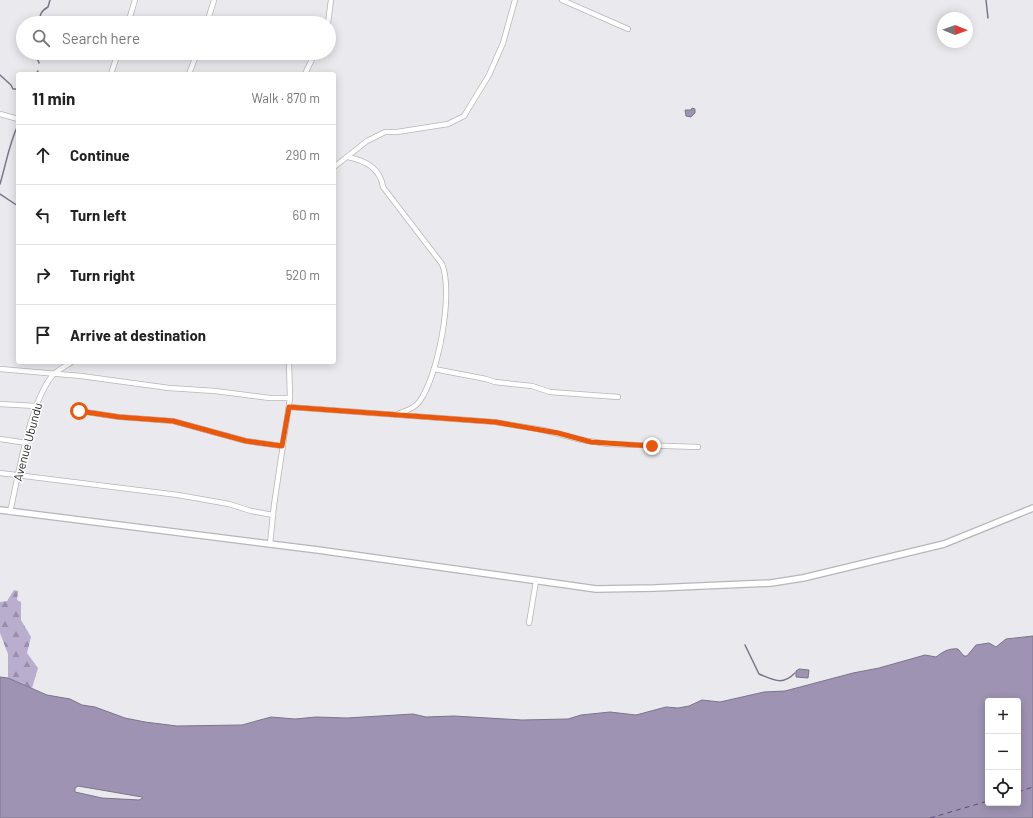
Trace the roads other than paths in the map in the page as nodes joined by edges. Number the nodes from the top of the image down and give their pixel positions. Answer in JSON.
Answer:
{"nodes":[{"id":1,"x":135,"y":0,"type":"edge"},
{"id":2,"x":214,"y":0,"type":"edge"},
{"id":3,"x":331,"y":0,"type":"edge"},
{"id":4,"x":515,"y":0,"type":"edge"},
{"id":5,"x":562,"y":0,"type":"edge"},
{"id":6,"x":130,"y":16,"type":"edge"},
{"id":7,"x":209,"y":16,"type":"edge"},
{"id":8,"x":329,"y":16,"type":"edge"},
{"id":9,"x":628,"y":29,"type":"dead end"},
{"id":10,"x":116,"y":60,"type":"edge"},
{"id":11,"x":195,"y":60,"type":"edge"},
{"id":12,"x":312,"y":60,"type":"edge"},
{"id":13,"x":112,"y":72,"type":"edge"},
{"id":14,"x":191,"y":72,"type":"edge"},
{"id":15,"x":306,"y":72,"type":"edge"},
{"id":16,"x":0,"y":114,"type":"edge"},
{"id":17,"x":16,"y":119,"type":"edge"},
{"id":18,"x":348,"y":157,"type":"junction"},
{"id":19,"x":336,"y":166,"type":"edge"},
{"id":20,"x":69,"y":364,"type":"edge"},
{"id":21,"x":289,"y":364,"type":"edge"},
{"id":22,"x":0,"y":369,"type":"edge"},
{"id":23,"x":434,"y":369,"type":"junction"},
{"id":24,"x":53,"y":375,"type":"junction"},
{"id":25,"x":618,"y":397,"type":"dead end"},
{"id":26,"x":290,"y":398,"type":"junction"},
{"id":27,"x":0,"y":404,"type":"edge"},
{"id":28,"x":36,"y":406,"type":"junction"},
{"id":29,"x":289,"y":407,"type":"junction"},
{"id":30,"x":79,"y":411,"type":"dead end"},
{"id":31,"x":396,"y":415,"type":"junction"},
{"id":32,"x":0,"y":439,"type":"edge"},
{"id":33,"x":26,"y":443,"type":"junction"},
{"id":34,"x":282,"y":446,"type":"junction"},
{"id":35,"x":698,"y":447,"type":"dead end"},
{"id":36,"x":0,"y":473,"type":"edge"},
{"id":37,"x":19,"y":475,"type":"junction"},
{"id":38,"x":1033,"y":508,"type":"edge"},
{"id":39,"x":0,"y":510,"type":"edge"},
{"id":40,"x":10,"y":512,"type":"junction"},
{"id":41,"x":273,"y":515,"type":"junction"},
{"id":42,"x":270,"y":544,"type":"junction"},
{"id":43,"x":536,"y":581,"type":"junction"},
{"id":44,"x":529,"y":623,"type":"dead end"}],
"edges":[{"from":1,"to":6,"type":"street"},
{"from":2,"to":7,"type":"street"},
{"from":3,"to":8,"type":"street"},
{"from":4,"to":18,"type":"street"},
{"from":5,"to":9,"type":"street"},
{"from":10,"to":13,"type":"street"},
{"from":11,"to":14,"type":"street"},
{"from":12,"to":15,"type":"street"},
{"from":16,"to":17,"type":"street"},
{"from":18,"to":19,"type":"street"},
{"from":18,"to":23,"type":"street"},
{"from":20,"to":24,"type":"street","name":"Avenue Ubundu"},
{"from":21,"to":26,"type":"street"},
{"from":22,"to":24,"type":"street"},
{"from":23,"to":25,"type":"street"},
{"from":23,"to":31,"type":"street"},
{"from":24,"to":26,"type":"street"},
{"from":24,"to":28,"type":"street","name":"Avenue Ubundu"},
{"from":26,"to":29,"type":"street"},
{"from":27,"to":28,"type":"street"},
{"from":28,"to":33,"type":"street","name":"Avenue Ubundu"},
{"from":29,"to":31,"type":"street"},
{"from":29,"to":34,"type":"street"},
{"from":30,"to":34,"type":"street"},
{"from":31,"to":35,"type":"street"},
{"from":32,"to":33,"type":"street"},
{"from":33,"to":37,"type":"street","name":"Avenue Ubundu"},
{"from":34,"to":41,"type":"street"},
{"from":36,"to":37,"type":"street"},
{"from":37,"to":40,"type":"street","name":"Avenue Ubundu"},
{"from":37,"to":41,"type":"street"},
{"from":38,"to":43,"type":"street"},
{"from":39,"to":40,"type":"street"},
{"from":40,"to":42,"type":"street"},
{"from":41,"to":42,"type":"street"},
{"from":42,"to":43,"type":"street"},
{"from":43,"to":44,"type":"street"}]}
